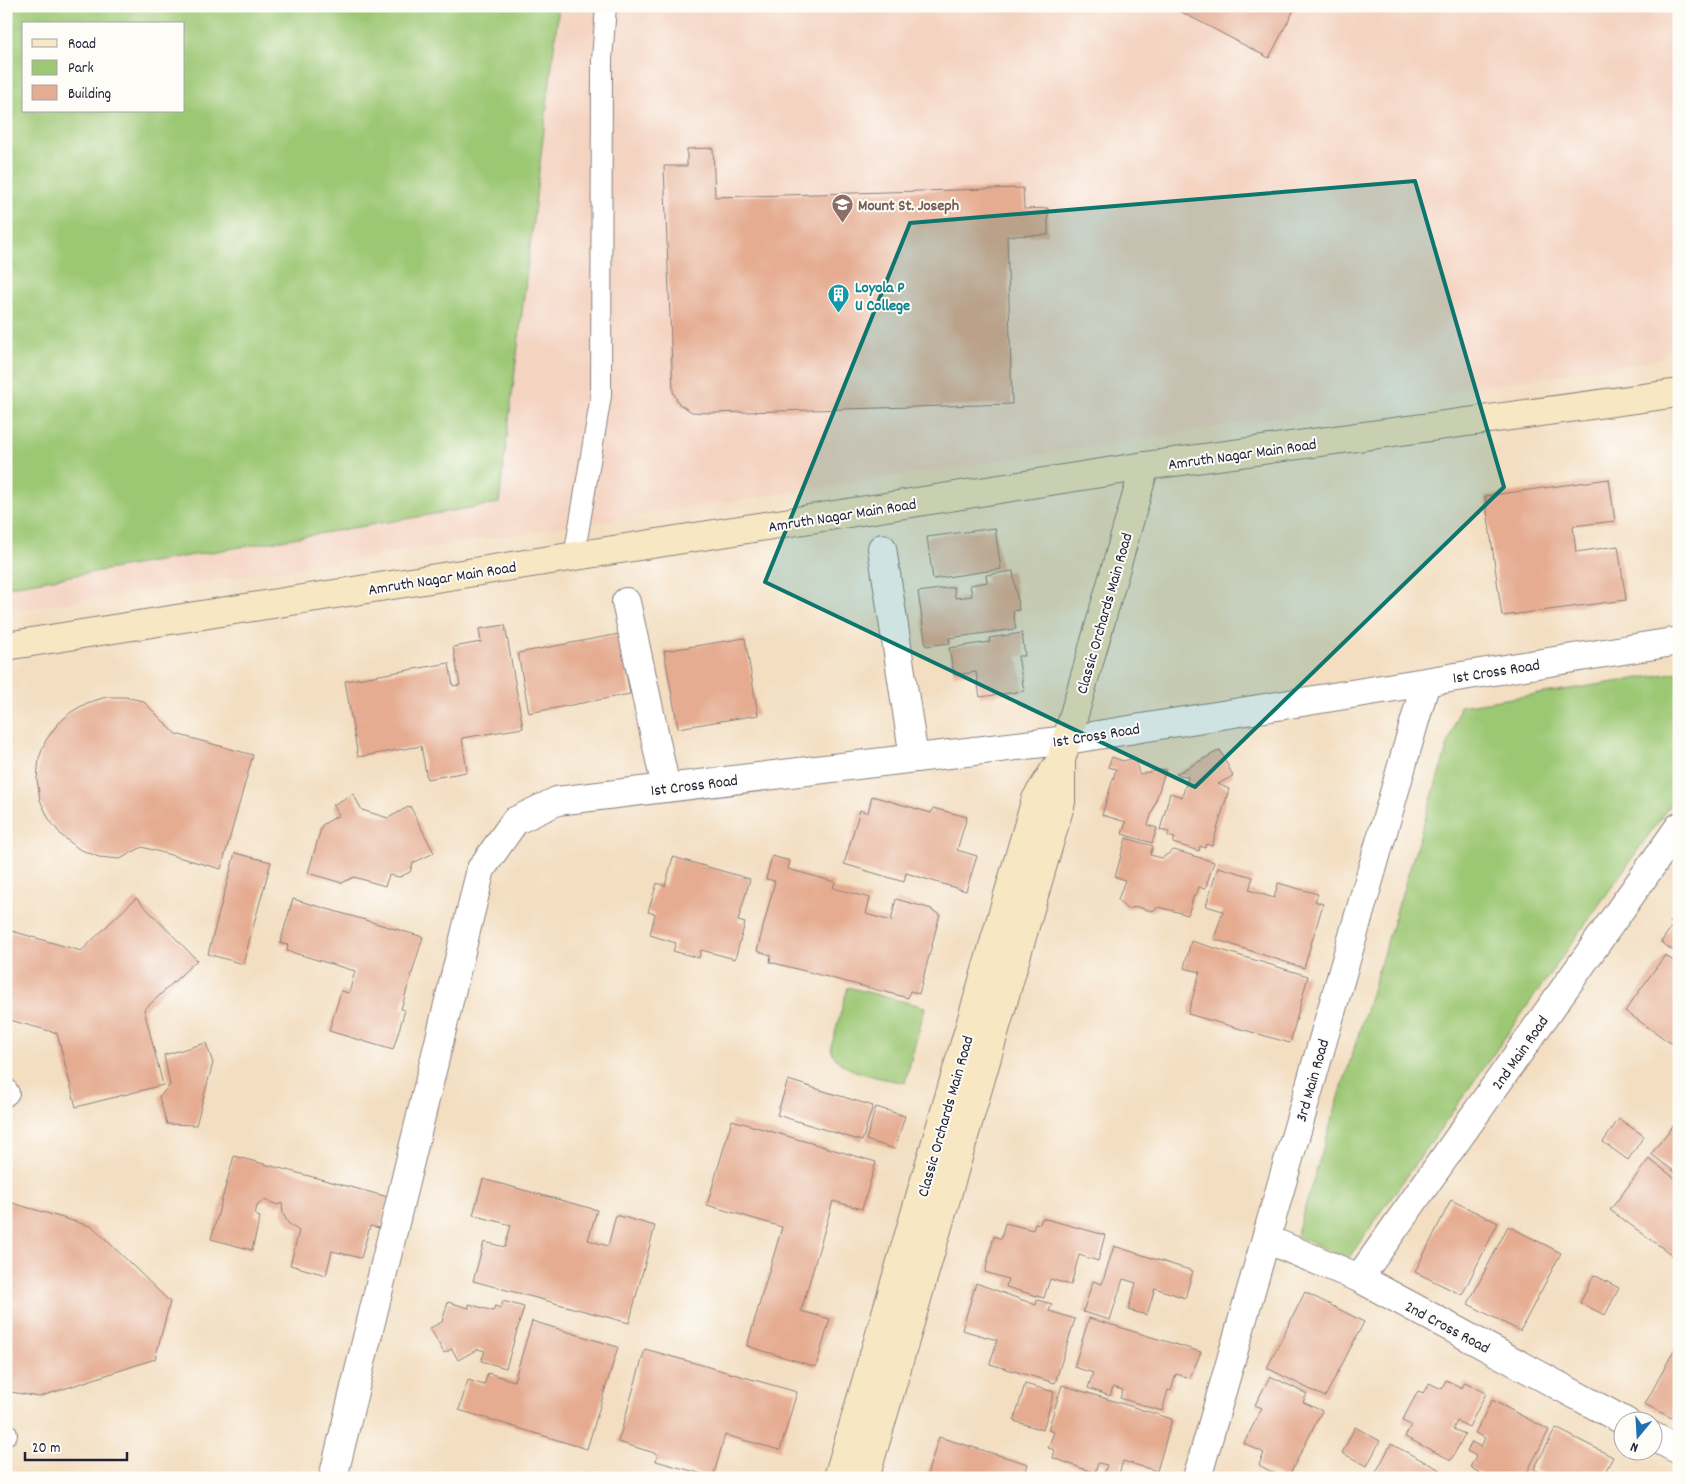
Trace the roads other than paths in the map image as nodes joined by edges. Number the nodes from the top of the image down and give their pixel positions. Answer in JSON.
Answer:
{"nodes":[{"id":1,"x":606,"y":6,"type":"edge"},
{"id":2,"x":1675,"y":389,"type":"edge"},
{"id":3,"x":1145,"y":466,"type":"junction"},
{"id":4,"x":882,"y":548,"type":"dead end"},
{"id":5,"x":574,"y":557,"type":"junction"},
{"id":6,"x":626,"y":602,"type":"dead end"},
{"id":7,"x":1679,"y":641,"type":"edge"},
{"id":8,"x":6,"y":646,"type":"edge"},
{"id":9,"x":1426,"y":682,"type":"junction"},
{"id":10,"x":1064,"y":750,"type":"junction"},
{"id":11,"x":914,"y":758,"type":"junction"},
{"id":12,"x":666,"y":788,"type":"junction"},
{"id":13,"x":1679,"y":827,"type":"edge"},
{"id":14,"x":6,"y":1088,"type":"edge"},
{"id":15,"x":6,"y":1096,"type":"edge"},
{"id":16,"x":1266,"y":1239,"type":"junction"},
{"id":17,"x":1359,"y":1278,"type":"junction"},
{"id":18,"x":1612,"y":1414,"type":"edge"},
{"id":19,"x":1662,"y":1441,"type":"edge"},
{"id":20,"x":1679,"y":1450,"type":"edge"},
{"id":21,"x":333,"y":1478,"type":"edge"},
{"id":22,"x":838,"y":1478,"type":"edge"},
{"id":23,"x":865,"y":1478,"type":"edge"},
{"id":24,"x":1197,"y":1478,"type":"edge"}],
"edges":[{"from":1,"to":5,"type":"lane"},
{"from":2,"to":3,"type":"street","name":"Amruth Nagar Main Road"},
{"from":3,"to":5,"type":"street","name":"Amruth Nagar Main Road"},
{"from":3,"to":10,"type":"street","name":"Classic Orchards Main Road"},
{"from":4,"to":11,"type":"street"},
{"from":5,"to":8,"type":"street","name":"Amruth Nagar Main Road"},
{"from":6,"to":12,"type":"street"},
{"from":7,"to":9,"type":"street","name":"1st Cross Road"},
{"from":9,"to":10,"type":"street","name":"1st Cross Road"},
{"from":9,"to":16,"type":"street","name":"3rd Main Road"},
{"from":10,"to":11,"type":"street","name":"1st Cross Road"},
{"from":10,"to":22,"type":"street","name":"Classic Orchards Main Road"},
{"from":10,"to":23,"type":"street","name":"Classic Orchards Main Road"},
{"from":11,"to":12,"type":"street","name":"1st Cross Road"},
{"from":12,"to":21,"type":"street","name":"1st Cross Road"},
{"from":13,"to":17,"type":"street","name":"2nd Main Road"},
{"from":14,"to":15,"type":"lane"},
{"from":16,"to":17,"type":"street","name":"2nd Cross Road"},
{"from":16,"to":24,"type":"street","name":"3rd Main Road"},
{"from":17,"to":18,"type":"street","name":"2nd Cross Road"},
{"from":19,"to":20,"type":"street"}]}
